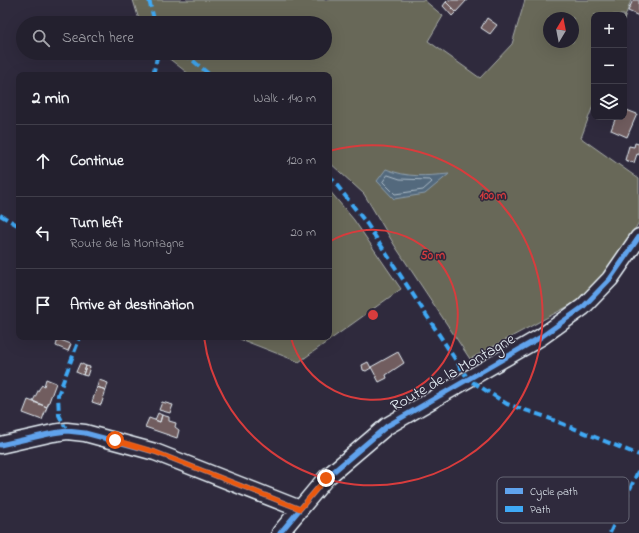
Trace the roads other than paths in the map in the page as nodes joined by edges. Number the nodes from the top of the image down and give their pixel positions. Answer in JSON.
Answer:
{"nodes":[{"id":1,"x":639,"y":237,"type":"edge"},
{"id":2,"x":0,"y":445,"type":"edge"},
{"id":3,"x":300,"y":509,"type":"junction"},
{"id":4,"x":280,"y":533,"type":"edge"}],
"edges":[{"from":1,"to":3,"type":"street","name":"Route de la Montagne"},
{"from":2,"to":3,"type":"street"},
{"from":3,"to":4,"type":"street","name":"Route de la Montagne"}]}
